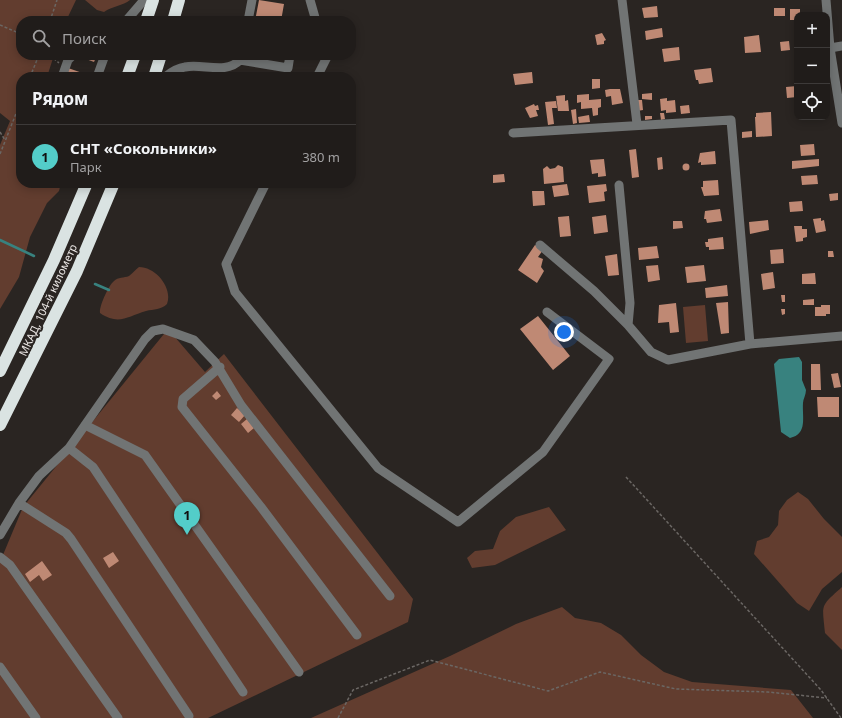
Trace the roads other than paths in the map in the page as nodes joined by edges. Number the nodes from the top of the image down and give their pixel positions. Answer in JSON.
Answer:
{"nodes":[{"id":1,"x":144,"y":0,"type":"edge"},
{"id":2,"x":152,"y":0,"type":"edge"},
{"id":3,"x":179,"y":0,"type":"edge"},
{"id":4,"x":252,"y":0,"type":"edge"},
{"id":5,"x":310,"y":0,"type":"edge"},
{"id":6,"x":622,"y":0,"type":"edge"},
{"id":7,"x":826,"y":0,"type":"edge"},
{"id":8,"x":827,"y":12,"type":"edge"},
{"id":9,"x":130,"y":16,"type":"edge"},
{"id":10,"x":147,"y":16,"type":"edge"},
{"id":11,"x":174,"y":16,"type":"edge"},
{"id":12,"x":249,"y":16,"type":"edge"},
{"id":13,"x":315,"y":16,"type":"edge"},
{"id":14,"x":842,"y":46,"type":"edge"},
{"id":15,"x":830,"y":48,"type":"joint"},
{"id":16,"x":68,"y":60,"type":"edge"},
{"id":17,"x":103,"y":60,"type":"edge"},
{"id":18,"x":133,"y":60,"type":"edge"},
{"id":19,"x":160,"y":60,"type":"edge"},
{"id":20,"x":237,"y":60,"type":"edge"},
{"id":21,"x":253,"y":60,"type":"edge"},
{"id":22,"x":289,"y":60,"type":"edge"},
{"id":23,"x":326,"y":60,"type":"edge"},
{"id":24,"x":64,"y":72,"type":"edge"},
{"id":25,"x":99,"y":72,"type":"edge"},
{"id":26,"x":129,"y":72,"type":"edge"},
{"id":27,"x":156,"y":72,"type":"edge"},
{"id":28,"x":171,"y":72,"type":"edge"},
{"id":29,"x":320,"y":72,"type":"edge"},
{"id":30,"x":842,"y":123,"type":"edge"},
{"id":31,"x":637,"y":124,"type":"junction"},
{"id":32,"x":513,"y":133,"type":"dead end"},
{"id":33,"x":620,"y":184,"type":"dead end"},
{"id":34,"x":85,"y":188,"type":"edge"},
{"id":35,"x":112,"y":188,"type":"edge"},
{"id":36,"x":264,"y":188,"type":"edge"},
{"id":37,"x":540,"y":245,"type":"dead end"},
{"id":38,"x":548,"y":312,"type":"dead end"},
{"id":39,"x":628,"y":325,"type":"junction"},
{"id":40,"x":842,"y":336,"type":"edge"},
{"id":41,"x":750,"y":344,"type":"junction"},
{"id":42,"x":220,"y":367,"type":"junction"},
{"id":43,"x":0,"y":371,"type":"edge"},
{"id":44,"x":0,"y":425,"type":"edge"},
{"id":45,"x":85,"y":425,"type":"junction"},
{"id":46,"x":69,"y":448,"type":"junction"},
{"id":47,"x":19,"y":503,"type":"junction"},
{"id":48,"x":0,"y":535,"type":"edge"},
{"id":49,"x":0,"y":557,"type":"edge"},
{"id":50,"x":390,"y":596,"type":"dead end"},
{"id":51,"x":357,"y":635,"type":"dead end"},
{"id":52,"x":0,"y":667,"type":"edge"},
{"id":53,"x":299,"y":672,"type":"dead end"},
{"id":54,"x":243,"y":692,"type":"dead end"},
{"id":55,"x":188,"y":716,"type":"dead end"},
{"id":56,"x":36,"y":718,"type":"edge"},
{"id":57,"x":118,"y":718,"type":"edge"}],
"edges":[{"from":1,"to":9,"type":"street"},
{"from":2,"to":10,"type":"highway"},
{"from":3,"to":11,"type":"highway"},
{"from":4,"to":12,"type":"street"},
{"from":5,"to":13,"type":"street"},
{"from":6,"to":31,"type":"street"},
{"from":7,"to":8,"type":"street"},
{"from":14,"to":15,"type":"street"},
{"from":15,"to":30,"type":"street"},
{"from":16,"to":24,"type":"street"},
{"from":17,"to":25,"type":"street"},
{"from":18,"to":26,"type":"highway"},
{"from":19,"to":27,"type":"highway"},
{"from":20,"to":28,"type":"street"},
{"from":21,"to":22,"type":"street"},
{"from":23,"to":29,"type":"street"},
{"from":31,"to":32,"type":"street"},
{"from":31,"to":41,"type":"street"},
{"from":33,"to":39,"type":"street"},
{"from":34,"to":43,"type":"highway","name":"МКАД, 104-й километр"},
{"from":35,"to":44,"type":"highway","name":"МКАД, 104-й километр"},
{"from":36,"to":38,"type":"street"},
{"from":37,"to":39,"type":"street"},
{"from":39,"to":41,"type":"street"},
{"from":40,"to":41,"type":"street"},
{"from":42,"to":45,"type":"street"},
{"from":42,"to":50,"type":"street"},
{"from":42,"to":51,"type":"street"},
{"from":45,"to":46,"type":"street"},
{"from":45,"to":53,"type":"street"},
{"from":46,"to":47,"type":"street"},
{"from":46,"to":54,"type":"street"},
{"from":47,"to":48,"type":"street"},
{"from":47,"to":55,"type":"street"},
{"from":49,"to":57,"type":"street"},
{"from":52,"to":56,"type":"street"}]}
